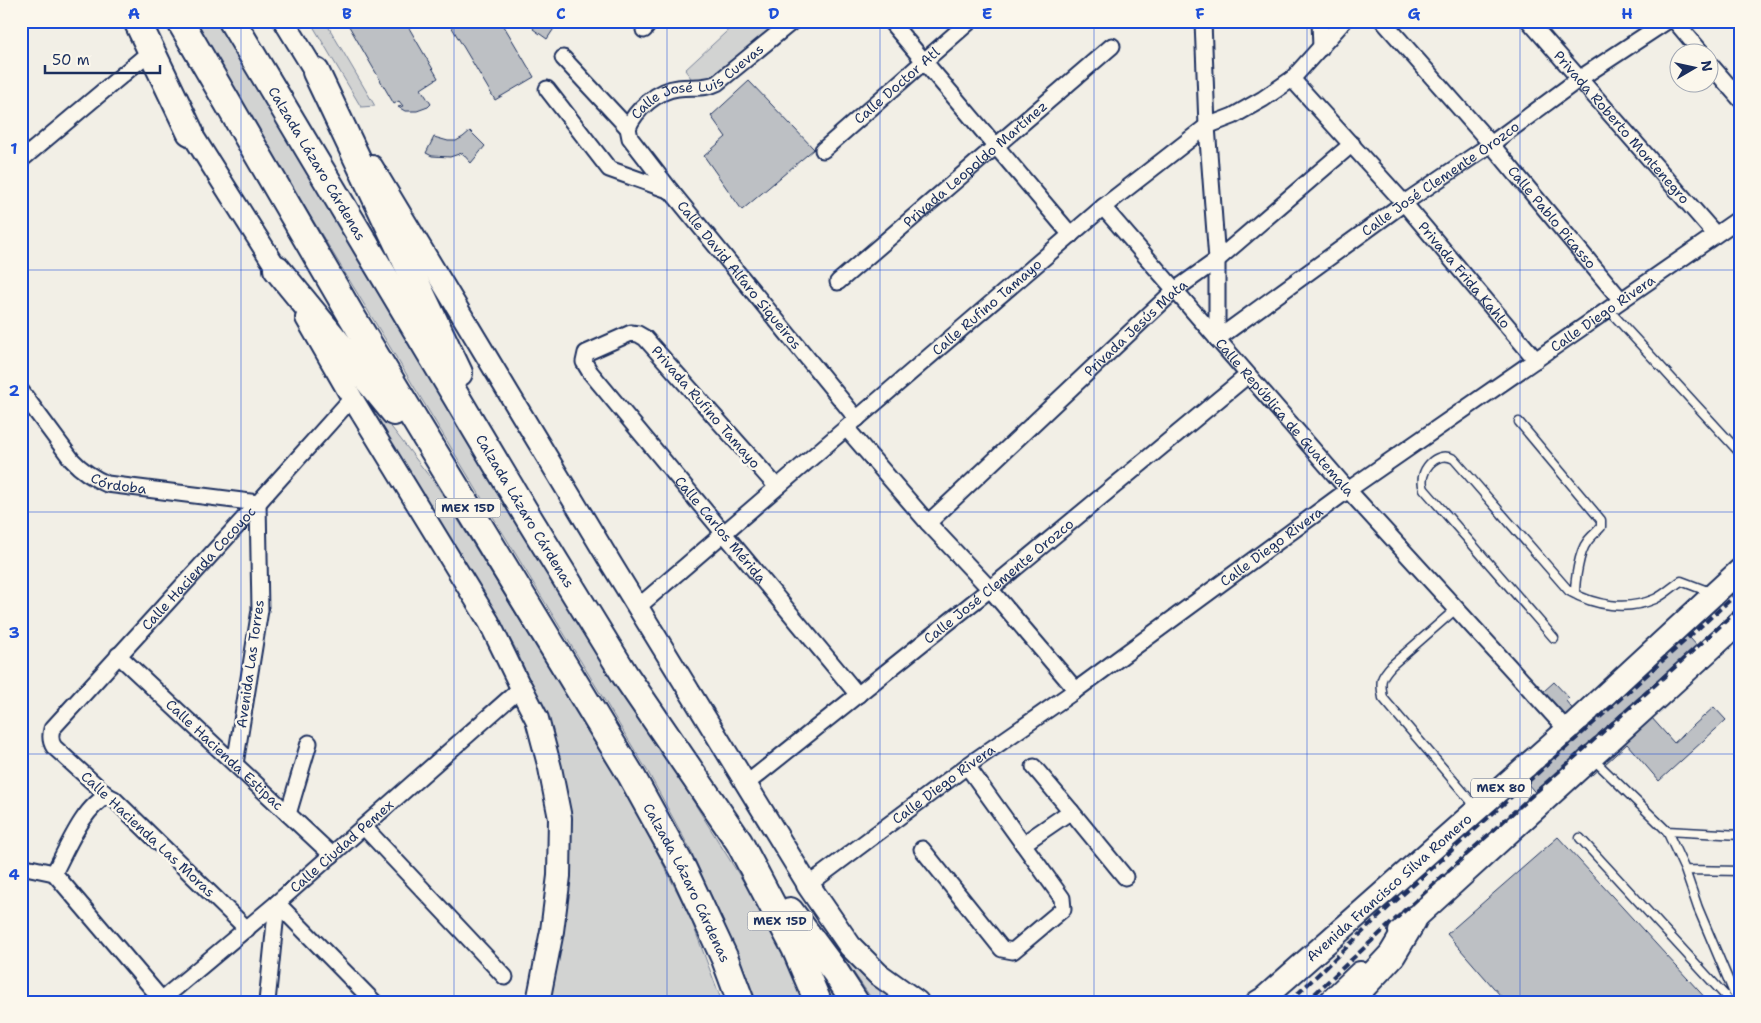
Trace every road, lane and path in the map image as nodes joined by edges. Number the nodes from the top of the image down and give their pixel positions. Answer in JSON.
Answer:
{"nodes":[{"id":1,"x":124,"y":21,"type":"edge"},
{"id":2,"x":137,"y":21,"type":"edge"},
{"id":3,"x":180,"y":21,"type":"edge"},
{"id":4,"x":232,"y":21,"type":"edge"},
{"id":5,"x":284,"y":21,"type":"edge"},
{"id":6,"x":793,"y":21,"type":"edge"},
{"id":7,"x":890,"y":21,"type":"edge"},
{"id":8,"x":970,"y":21,"type":"edge"},
{"id":9,"x":1203,"y":21,"type":"edge"},
{"id":10,"x":1320,"y":21,"type":"edge"},
{"id":11,"x":1344,"y":21,"type":"edge"},
{"id":12,"x":1383,"y":21,"type":"edge"},
{"id":13,"x":1530,"y":21,"type":"edge"},
{"id":14,"x":1667,"y":21,"type":"edge"},
{"id":15,"x":1675,"y":21,"type":"edge"},
{"id":16,"x":1693,"y":42,"type":"edge"},
{"id":17,"x":1112,"y":46,"type":"dead end"},
{"id":18,"x":1321,"y":48,"type":"junction"},
{"id":19,"x":145,"y":56,"type":"junction"},
{"id":20,"x":563,"y":58,"type":"dead end"},
{"id":21,"x":924,"y":62,"type":"junction"},
{"id":22,"x":316,"y":72,"type":"junction"},
{"id":23,"x":1718,"y":74,"type":"edge"},
{"id":24,"x":1292,"y":79,"type":"junction"},
{"id":25,"x":1580,"y":79,"type":"junction"},
{"id":26,"x":547,"y":89,"type":"dead end"},
{"id":27,"x":1740,"y":99,"type":"edge"},
{"id":28,"x":1207,"y":126,"type":"junction"},
{"id":29,"x":628,"y":128,"type":"junction"},
{"id":30,"x":190,"y":132,"type":"junction"},
{"id":31,"x":1352,"y":144,"type":"junction"},
{"id":32,"x":1491,"y":144,"type":"junction"},
{"id":33,"x":996,"y":146,"type":"junction"},
{"id":34,"x":823,"y":150,"type":"dead end"},
{"id":35,"x":21,"y":160,"type":"edge"},
{"id":36,"x":671,"y":191,"type":"junction"},
{"id":37,"x":1404,"y":203,"type":"junction"},
{"id":38,"x":1103,"y":207,"type":"junction"},
{"id":39,"x":1740,"y":218,"type":"edge"},
{"id":40,"x":1715,"y":234,"type":"junction"},
{"id":41,"x":1071,"y":235,"type":"junction"},
{"id":42,"x":1217,"y":260,"type":"junction"},
{"id":43,"x":277,"y":269,"type":"junction"},
{"id":44,"x":838,"y":282,"type":"dead end"},
{"id":45,"x":1175,"y":290,"type":"junction"},
{"id":46,"x":1614,"y":305,"type":"junction"},
{"id":47,"x":1217,"y":339,"type":"junction"},
{"id":48,"x":1536,"y":360,"type":"junction"},
{"id":49,"x":584,"y":362,"type":"joint"},
{"id":50,"x":1248,"y":375,"type":"junction"},
{"id":51,"x":21,"y":391,"type":"edge"},
{"id":52,"x":352,"y":398,"type":"junction"},
{"id":53,"x":1518,"y":422,"type":"dead end"},
{"id":54,"x":852,"y":424,"type":"junction"},
{"id":55,"x":1740,"y":453,"type":"edge"},
{"id":56,"x":777,"y":487,"type":"junction"},
{"id":57,"x":456,"y":488,"type":"junction"},
{"id":58,"x":1348,"y":490,"type":"junction"},
{"id":59,"x":258,"y":504,"type":"junction"},
{"id":60,"x":531,"y":522,"type":"junction"},
{"id":61,"x":928,"y":523,"type":"junction"},
{"id":62,"x":724,"y":533,"type":"junction"},
{"id":63,"x":1740,"y":570,"type":"edge"},
{"id":64,"x":990,"y":588,"type":"junction"},
{"id":65,"x":1575,"y":594,"type":"junction"},
{"id":66,"x":1714,"y":594,"type":"junction"},
{"id":67,"x":638,"y":608,"type":"junction"},
{"id":68,"x":1457,"y":608,"type":"junction"},
{"id":69,"x":1740,"y":622,"type":"edge"},
{"id":70,"x":1554,"y":638,"type":"dead end"},
{"id":71,"x":118,"y":656,"type":"junction"},
{"id":72,"x":521,"y":688,"type":"junction"},
{"id":73,"x":1076,"y":690,"type":"junction"},
{"id":74,"x":858,"y":695,"type":"junction"},
{"id":75,"x":1567,"y":730,"type":"junction"},
{"id":76,"x":50,"y":739,"type":"joint"},
{"id":77,"x":308,"y":743,"type":"dead end"},
{"id":78,"x":1592,"y":758,"type":"junction"},
{"id":79,"x":235,"y":764,"type":"junction"},
{"id":80,"x":967,"y":766,"type":"junction"},
{"id":81,"x":1034,"y":767,"type":"dead end"},
{"id":82,"x":746,"y":784,"type":"junction"},
{"id":83,"x":108,"y":796,"type":"junction"},
{"id":84,"x":1478,"y":809,"type":"junction"},
{"id":85,"x":1071,"y":811,"type":"junction"},
{"id":86,"x":288,"y":814,"type":"junction"},
{"id":87,"x":364,"y":827,"type":"junction"},
{"id":88,"x":1667,"y":831,"type":"junction"},
{"id":89,"x":1740,"y":835,"type":"edge"},
{"id":90,"x":1580,"y":838,"type":"dead end"},
{"id":91,"x":739,"y":842,"type":"junction"},
{"id":92,"x":1023,"y":844,"type":"junction"},
{"id":93,"x":922,"y":849,"type":"dead end"},
{"id":94,"x":332,"y":855,"type":"junction"},
{"id":95,"x":21,"y":866,"type":"edge"},
{"id":96,"x":1686,"y":870,"type":"junction"},
{"id":97,"x":1740,"y":871,"type":"edge"},
{"id":98,"x":54,"y":873,"type":"junction"},
{"id":99,"x":1125,"y":877,"type":"dead end"},
{"id":100,"x":808,"y":884,"type":"junction"},
{"id":101,"x":277,"y":903,"type":"junction"},
{"id":102,"x":1413,"y":920,"type":"junction"},
{"id":103,"x":247,"y":929,"type":"junction"},
{"id":104,"x":505,"y":977,"type":"dead end"},
{"id":105,"x":160,"y":1001,"type":"edge"},
{"id":106,"x":1259,"y":1001,"type":"edge"},
{"id":107,"x":1740,"y":1001,"type":"edge"},
{"id":108,"x":267,"y":1002,"type":"edge"},
{"id":109,"x":374,"y":1002,"type":"edge"},
{"id":110,"x":538,"y":1002,"type":"edge"},
{"id":111,"x":741,"y":1002,"type":"edge"},
{"id":112,"x":818,"y":1002,"type":"edge"},
{"id":113,"x":855,"y":1002,"type":"edge"},
{"id":114,"x":917,"y":1002,"type":"edge"},
{"id":115,"x":1330,"y":1002,"type":"edge"},
{"id":116,"x":1348,"y":1002,"type":"edge"},
{"id":117,"x":1731,"y":1002,"type":"edge"}],
"edges":[{"from":1,"to":19,"type":"main road"},
{"from":2,"to":30,"type":"highway"},
{"from":3,"to":57,"type":"highway","name":"Calzada Lázaro Cárdenas","number":"MEX 15D"},
{"from":4,"to":60,"type":"highway","name":"Calzada Lázaro Cárdenas","number":"MEX 15D"},
{"from":5,"to":22,"type":"main road"},
{"from":6,"to":29,"type":"street","name":"Calle José Luis Cuevas"},
{"from":7,"to":21,"type":"street"},
{"from":8,"to":21,"type":"street","name":"Calle Doctor Atl"},
{"from":9,"to":28,"type":"street","name":"Calle República de Guatemala"},
{"from":10,"to":18,"type":"street"},
{"from":11,"to":18,"type":"street","name":"Calle Rufino Tamayo"},
{"from":12,"to":32,"type":"street","name":"Calle Pablo Picasso"},
{"from":13,"to":25,"type":"street","name":"Privada Roberto Montenegro"},
{"from":14,"to":25,"type":"street","name":"Calle José Clemente Orozco"},
{"from":15,"to":16,"type":"street"},
{"from":17,"to":33,"type":"street","name":"Privada Leopoldo Martínez"},
{"from":18,"to":24,"type":"street","name":"Calle Rufino Tamayo"},
{"from":19,"to":30,"type":"main road"},
{"from":19,"to":35,"type":"street"},
{"from":20,"to":29,"type":"street","name":"Calle David Alfaro Siqueiros"},
{"from":21,"to":33,"type":"street"},
{"from":21,"to":34,"type":"street","name":"Calle Doctor Atl"},
{"from":22,"to":60,"type":"highway"},
{"from":22,"to":67,"type":"main road"},
{"from":23,"to":27,"type":"street"},
{"from":24,"to":28,"type":"street","name":"Calle Rufino Tamayo"},
{"from":24,"to":31,"type":"street","name":"Privada Frida Kahlo"},
{"from":25,"to":32,"type":"street","name":"Calle José Clemente Orozco"},
{"from":25,"to":40,"type":"street","name":"Privada Roberto Montenegro"},
{"from":26,"to":36,"type":"street"},
{"from":28,"to":38,"type":"street","name":"Calle Rufino Tamayo"},
{"from":28,"to":42,"type":"street","name":"Calle República de Guatemala"},
{"from":29,"to":36,"type":"street","name":"Calle David Alfaro Siqueiros"},
{"from":30,"to":43,"type":"main road"},
{"from":31,"to":37,"type":"street","name":"Privada Frida Kahlo"},
{"from":31,"to":42,"type":"street","name":"Privada Jesús Mata"},
{"from":32,"to":37,"type":"street","name":"Calle José Clemente Orozco"},
{"from":32,"to":46,"type":"street","name":"Calle Pablo Picasso"},
{"from":33,"to":41,"type":"street"},
{"from":33,"to":44,"type":"street","name":"Privada Leopoldo Martínez"},
{"from":36,"to":54,"type":"street","name":"Calle David Alfaro Siqueiros"},
{"from":37,"to":47,"type":"street","name":"Calle José Clemente Orozco"},
{"from":37,"to":48,"type":"street","name":"Privada Frida Kahlo"},
{"from":38,"to":41,"type":"street","name":"Calle Rufino Tamayo"},
{"from":38,"to":45,"type":"street"},
{"from":39,"to":40,"type":"street","name":"Calle Diego Rivera"},
{"from":40,"to":46,"type":"street","name":"Calle Diego Rivera"},
{"from":41,"to":54,"type":"street","name":"Calle Rufino Tamayo"},
{"from":42,"to":45,"type":"street","name":"Privada Jesús Mata"},
{"from":42,"to":47,"type":"street","name":"Calle República de Guatemala"},
{"from":43,"to":52,"type":"main road"},
{"from":43,"to":57,"type":"highway"},
{"from":45,"to":47,"type":"street"},
{"from":45,"to":61,"type":"street","name":"Privada Jesús Mata"},
{"from":46,"to":48,"type":"street","name":"Calle Diego Rivera"},
{"from":46,"to":55,"type":"lane"},
{"from":47,"to":50,"type":"street","name":"Calle República de Guatemala"},
{"from":48,"to":58,"type":"street","name":"Calle Diego Rivera"},
{"from":49,"to":56,"type":"street","name":"Privada Rufino Tamayo"},
{"from":49,"to":62,"type":"street","name":"Calle Carlos Mérida"},
{"from":50,"to":58,"type":"street","name":"Calle República de Guatemala"},
{"from":50,"to":64,"type":"street","name":"Calle José Clemente Orozco"},
{"from":51,"to":59,"type":"street","name":"Córdoba"},
{"from":52,"to":59,"type":"street","name":"Calle Hacienda Cocoyoc"},
{"from":52,"to":72,"type":"main road"},
{"from":53,"to":65,"type":"lane"},
{"from":54,"to":56,"type":"street","name":"Calle Rufino Tamayo"},
{"from":54,"to":61,"type":"street","name":"Calle David Alfaro Siqueiros"},
{"from":56,"to":62,"type":"street","name":"Calle Rufino Tamayo"},
{"from":57,"to":111,"type":"highway","name":"Calzada Lázaro Cárdenas","number":"MEX 15D"},
{"from":58,"to":68,"type":"street","name":"Calle República de Guatemala"},
{"from":58,"to":73,"type":"street","name":"Calle Diego Rivera"},
{"from":59,"to":71,"type":"street","name":"Calle Hacienda Cocoyoc"},
{"from":59,"to":79,"type":"street","name":"Avenida Las Torres"},
{"from":60,"to":91,"type":"highway","name":"Calzada Lázaro Cárdenas","number":"MEX 15D"},
{"from":61,"to":64,"type":"street","name":"Calle David Alfaro Siqueiros"},
{"from":62,"to":67,"type":"street","name":"Calle Rufino Tamayo"},
{"from":62,"to":74,"type":"street","name":"Calle Carlos Mérida"},
{"from":63,"to":66,"type":"main road","name":"Avenida Francisco Silva Romero","number":"MEX 80"},
{"from":64,"to":73,"type":"street","name":"Calle David Alfaro Siqueiros"},
{"from":64,"to":74,"type":"street","name":"Calle José Clemente Orozco"},
{"from":65,"to":66,"type":"lane"},
{"from":65,"to":70,"type":"lane"},
{"from":66,"to":75,"type":"main road","name":"Avenida Francisco Silva Romero","number":"MEX 80"},
{"from":67,"to":82,"type":"main road"},
{"from":68,"to":75,"type":"street","name":"Calle República de Guatemala"},
{"from":68,"to":84,"type":"lane"},
{"from":69,"to":78,"type":"main road","number":"MEX 80"},
{"from":71,"to":76,"type":"street","name":"Calle Hacienda Cocoyoc"},
{"from":71,"to":79,"type":"street","name":"Calle Hacienda Estipac"},
{"from":72,"to":87,"type":"street","name":"Calle Ciudad Pemex"},
{"from":72,"to":110,"type":"main road"},
{"from":73,"to":80,"type":"street","name":"Calle Diego Rivera"},
{"from":74,"to":82,"type":"street","name":"Calle José Clemente Orozco"},
{"from":75,"to":84,"type":"main road","name":"Avenida Francisco Silva Romero","number":"MEX 80"},
{"from":76,"to":83,"type":"street","name":"Calle Hacienda Las Moras"},
{"from":77,"to":86,"type":"street"},
{"from":78,"to":88,"type":"lane"},
{"from":78,"to":102,"type":"main road","number":"MEX 80"},
{"from":79,"to":86,"type":"street","name":"Calle Hacienda Estipac"},
{"from":80,"to":92,"type":"street"},
{"from":80,"to":100,"type":"street","name":"Calle Diego Rivera"},
{"from":81,"to":85,"type":"street"},
{"from":82,"to":100,"type":"main road"},
{"from":83,"to":98,"type":"street"},
{"from":83,"to":103,"type":"street","name":"Calle Hacienda Las Moras"},
{"from":84,"to":106,"type":"main road","name":"Avenida Francisco Silva Romero","number":"MEX 80"},
{"from":85,"to":92,"type":"street"},
{"from":85,"to":99,"type":"street"},
{"from":86,"to":94,"type":"street","name":"Calle Hacienda Estipac"},
{"from":87,"to":94,"type":"street","name":"Calle Ciudad Pemex"},
{"from":87,"to":104,"type":"street"},
{"from":88,"to":89,"type":"lane"},
{"from":88,"to":96,"type":"lane"},
{"from":90,"to":117,"type":"lane"},
{"from":91,"to":112,"type":"highway","name":"Calzada Lázaro Cárdenas","number":"MEX 15D"},
{"from":91,"to":113,"type":"highway"},
{"from":92,"to":93,"type":"street"},
{"from":94,"to":101,"type":"street","name":"Calle Ciudad Pemex"},
{"from":95,"to":98,"type":"street"},
{"from":96,"to":97,"type":"lane"},
{"from":96,"to":107,"type":"lane"},
{"from":98,"to":105,"type":"street"},
{"from":100,"to":114,"type":"main road"},
{"from":101,"to":103,"type":"street","name":"Calle Ciudad Pemex"},
{"from":101,"to":108,"type":"street"},
{"from":101,"to":109,"type":"street"},
{"from":102,"to":115,"type":"main road","number":"MEX 80"},
{"from":102,"to":116,"type":"highway"},
{"from":103,"to":105,"type":"street","name":"Calle Ciudad Pemex"}]}
